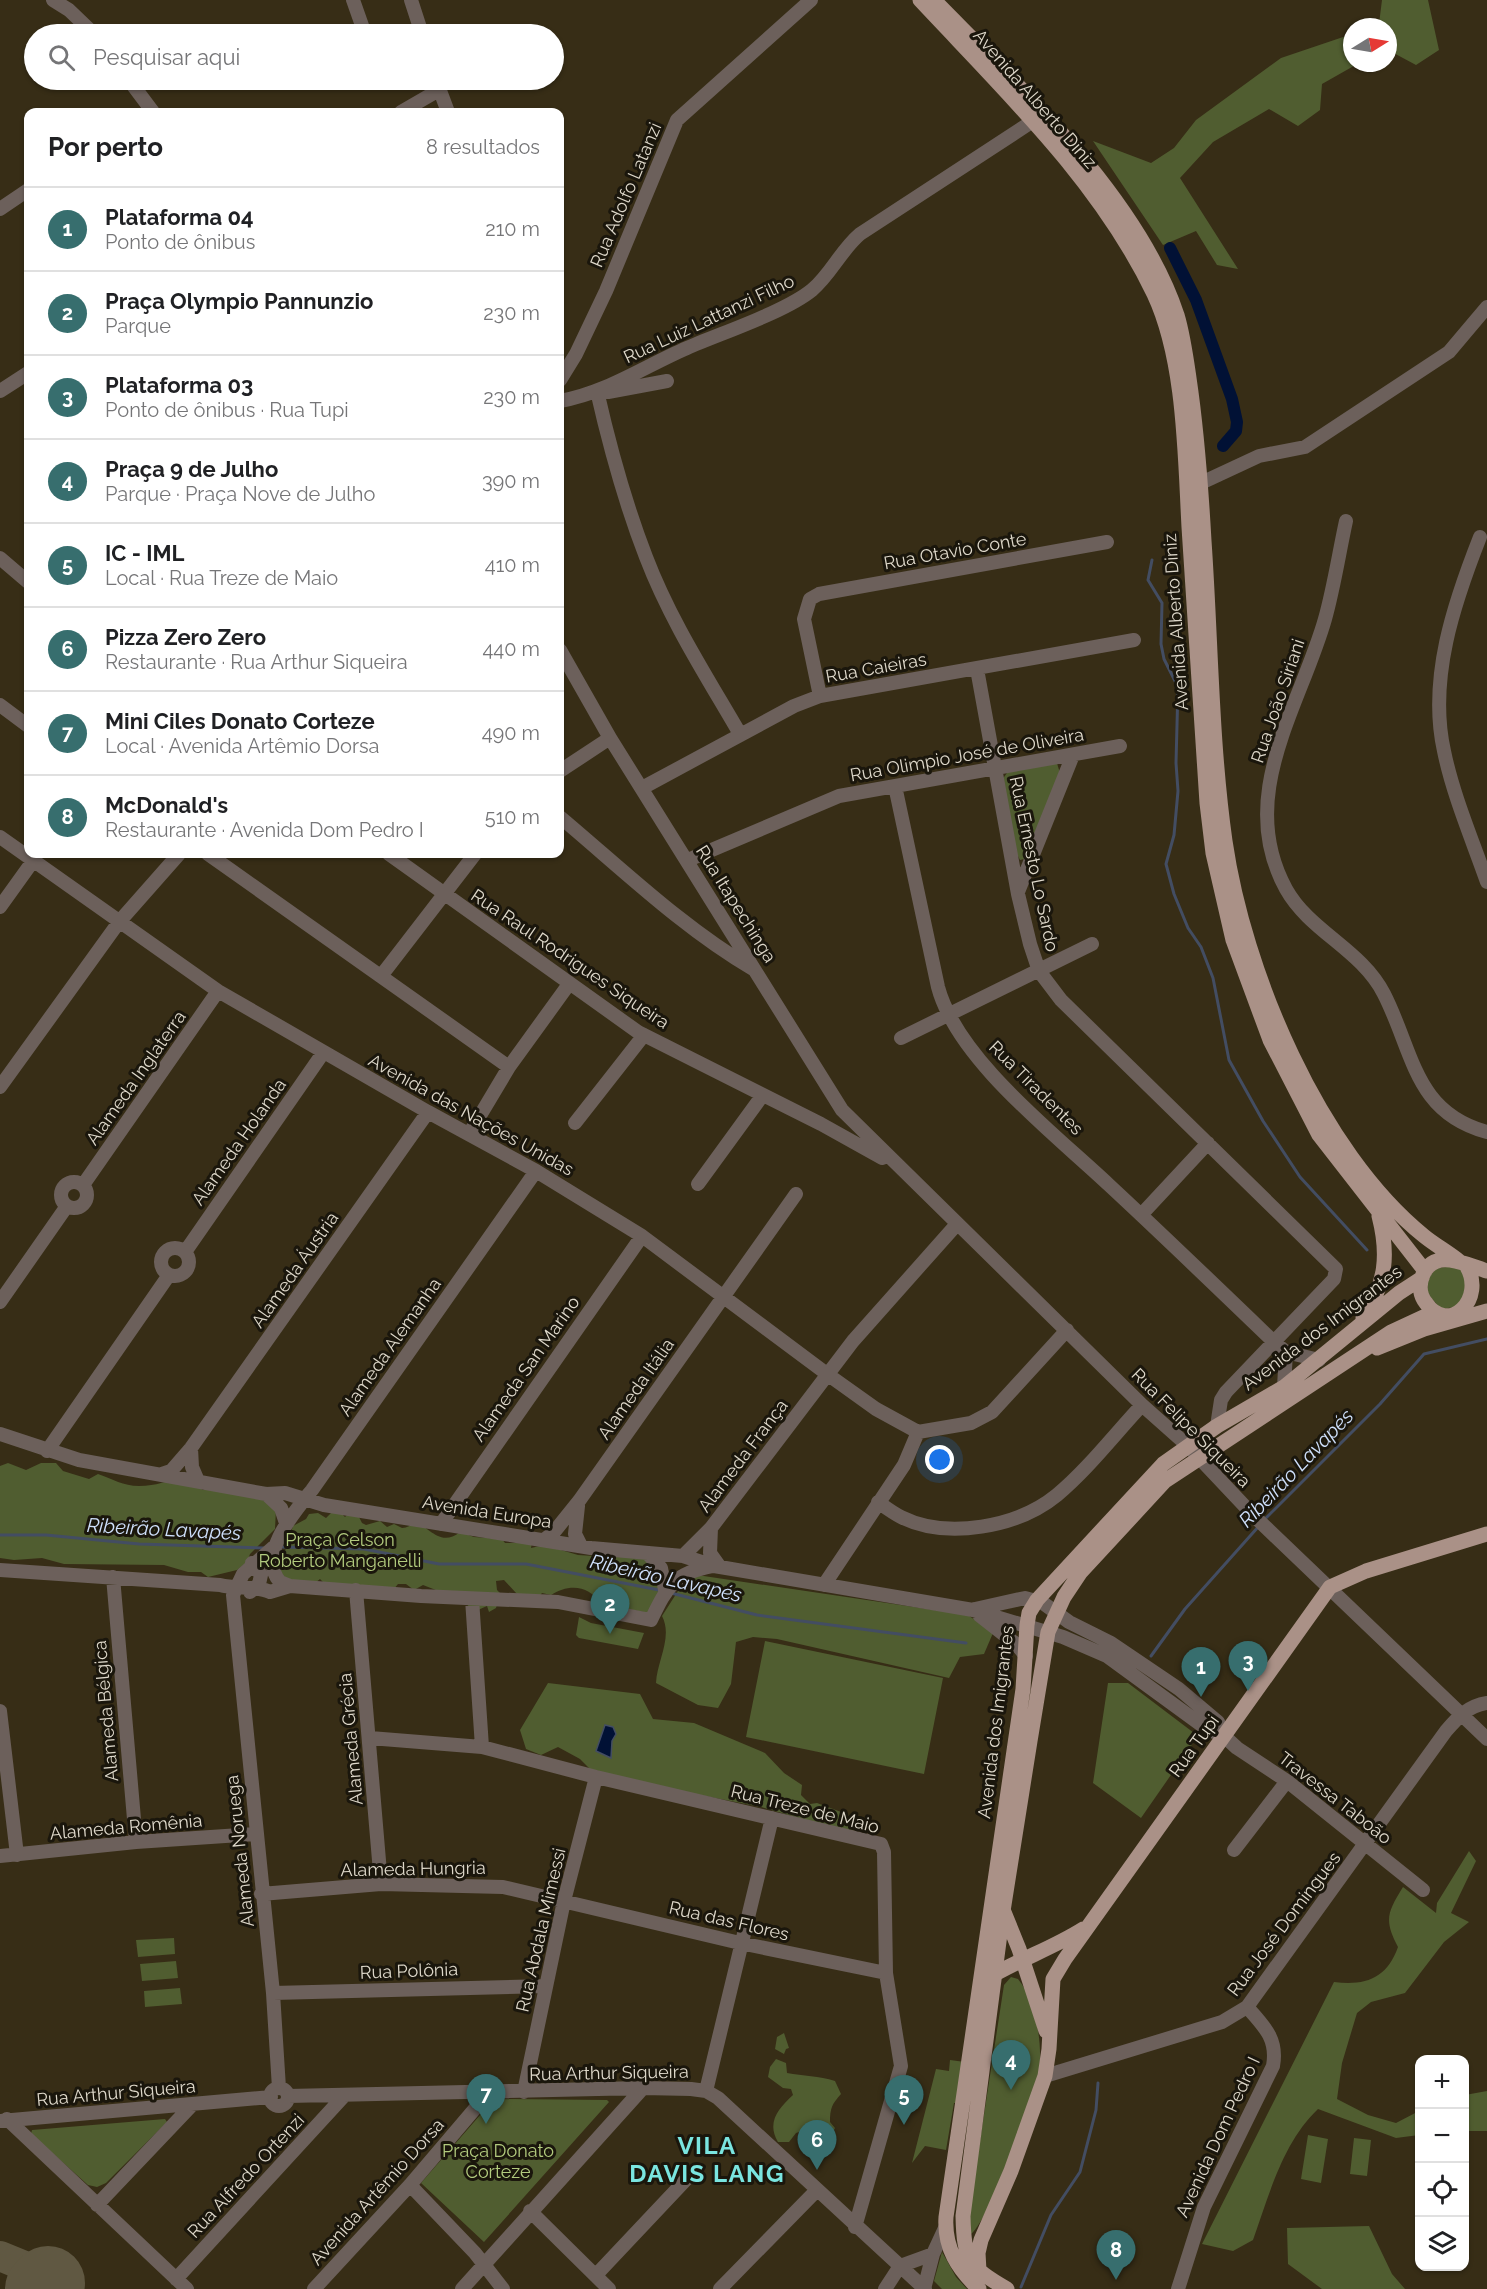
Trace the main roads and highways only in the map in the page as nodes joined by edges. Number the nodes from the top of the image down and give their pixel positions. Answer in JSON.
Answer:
{"nodes":[{"id":1,"x":921,"y":0,"type":"edge"},
{"id":2,"x":934,"y":0,"type":"edge"},
{"id":3,"x":1377,"y":1207,"type":"junction"},
{"id":4,"x":1463,"y":1263,"type":"junction"},
{"id":5,"x":1487,"y":1271,"type":"edge"},
{"id":6,"x":1423,"y":1275,"type":"junction"},
{"id":7,"x":1468,"y":1308,"type":"junction"},
{"id":8,"x":1487,"y":1310,"type":"edge"},
{"id":9,"x":1434,"y":1312,"type":"junction"},
{"id":10,"x":1355,"y":1331,"type":"junction"},
{"id":11,"x":1358,"y":1356,"type":"junction"},
{"id":12,"x":1487,"y":1534,"type":"edge"},
{"id":13,"x":1004,"y":1911,"type":"junction"},
{"id":14,"x":1088,"y":1926,"type":"junction"},
{"id":15,"x":1022,"y":1959,"type":"junction"},
{"id":16,"x":996,"y":1974,"type":"junction"},
{"id":17,"x":982,"y":1982,"type":"junction"},
{"id":18,"x":1049,"y":2049,"type":"junction"},
{"id":19,"x":979,"y":2271,"type":"junction"},
{"id":20,"x":979,"y":2289,"type":"edge"},
{"id":21,"x":1007,"y":2289,"type":"edge"}],
"edges":[{"from":1,"to":3,"type":"main road","name":"Avenida Alberto Diniz"},
{"from":2,"to":4,"type":"main road","name":"Avenida Alberto Diniz"},
{"from":3,"to":6,"type":"main road","name":"Avenida Alberto Diniz"},
{"from":3,"to":10,"type":"main road"},
{"from":4,"to":5,"type":"main road","name":"Avenida dos Imigrantes"},
{"from":4,"to":6,"type":"main road","name":"Avenida dos Imigrantes"},
{"from":4,"to":7,"type":"main road"},
{"from":6,"to":9,"type":"main road","name":"Avenida dos Imigrantes"},
{"from":6,"to":10,"type":"main road","name":"Avenida dos Imigrantes"},
{"from":7,"to":8,"type":"main road"},
{"from":7,"to":9,"type":"main road"},
{"from":8,"to":11,"type":"main road"},
{"from":9,"to":11,"type":"main road"},
{"from":10,"to":17,"type":"main road","name":"Avenida dos Imigrantes"},
{"from":11,"to":13,"type":"main road","name":"Avenida dos Imigrantes"},
{"from":12,"to":14,"type":"main road","name":"Rua Tupi"},
{"from":13,"to":15,"type":"main road"},
{"from":13,"to":16,"type":"main road","name":"Avenida dos Imigrantes"},
{"from":14,"to":15,"type":"main road","name":"Rua Tupi"},
{"from":14,"to":18,"type":"main road","name":"Rua Tupi"},
{"from":15,"to":16,"type":"main road","name":"Rua Tupi"},
{"from":15,"to":18,"type":"main road"},
{"from":16,"to":17,"type":"main road","name":"Rua Tupi"},
{"from":16,"to":19,"type":"main road","name":"Avenida dos Imigrantes"},
{"from":17,"to":20,"type":"main road","name":"Avenida dos Imigrantes"},
{"from":18,"to":19,"type":"main road","name":"Rua Tupi"},
{"from":19,"to":21,"type":"main road"}]}
